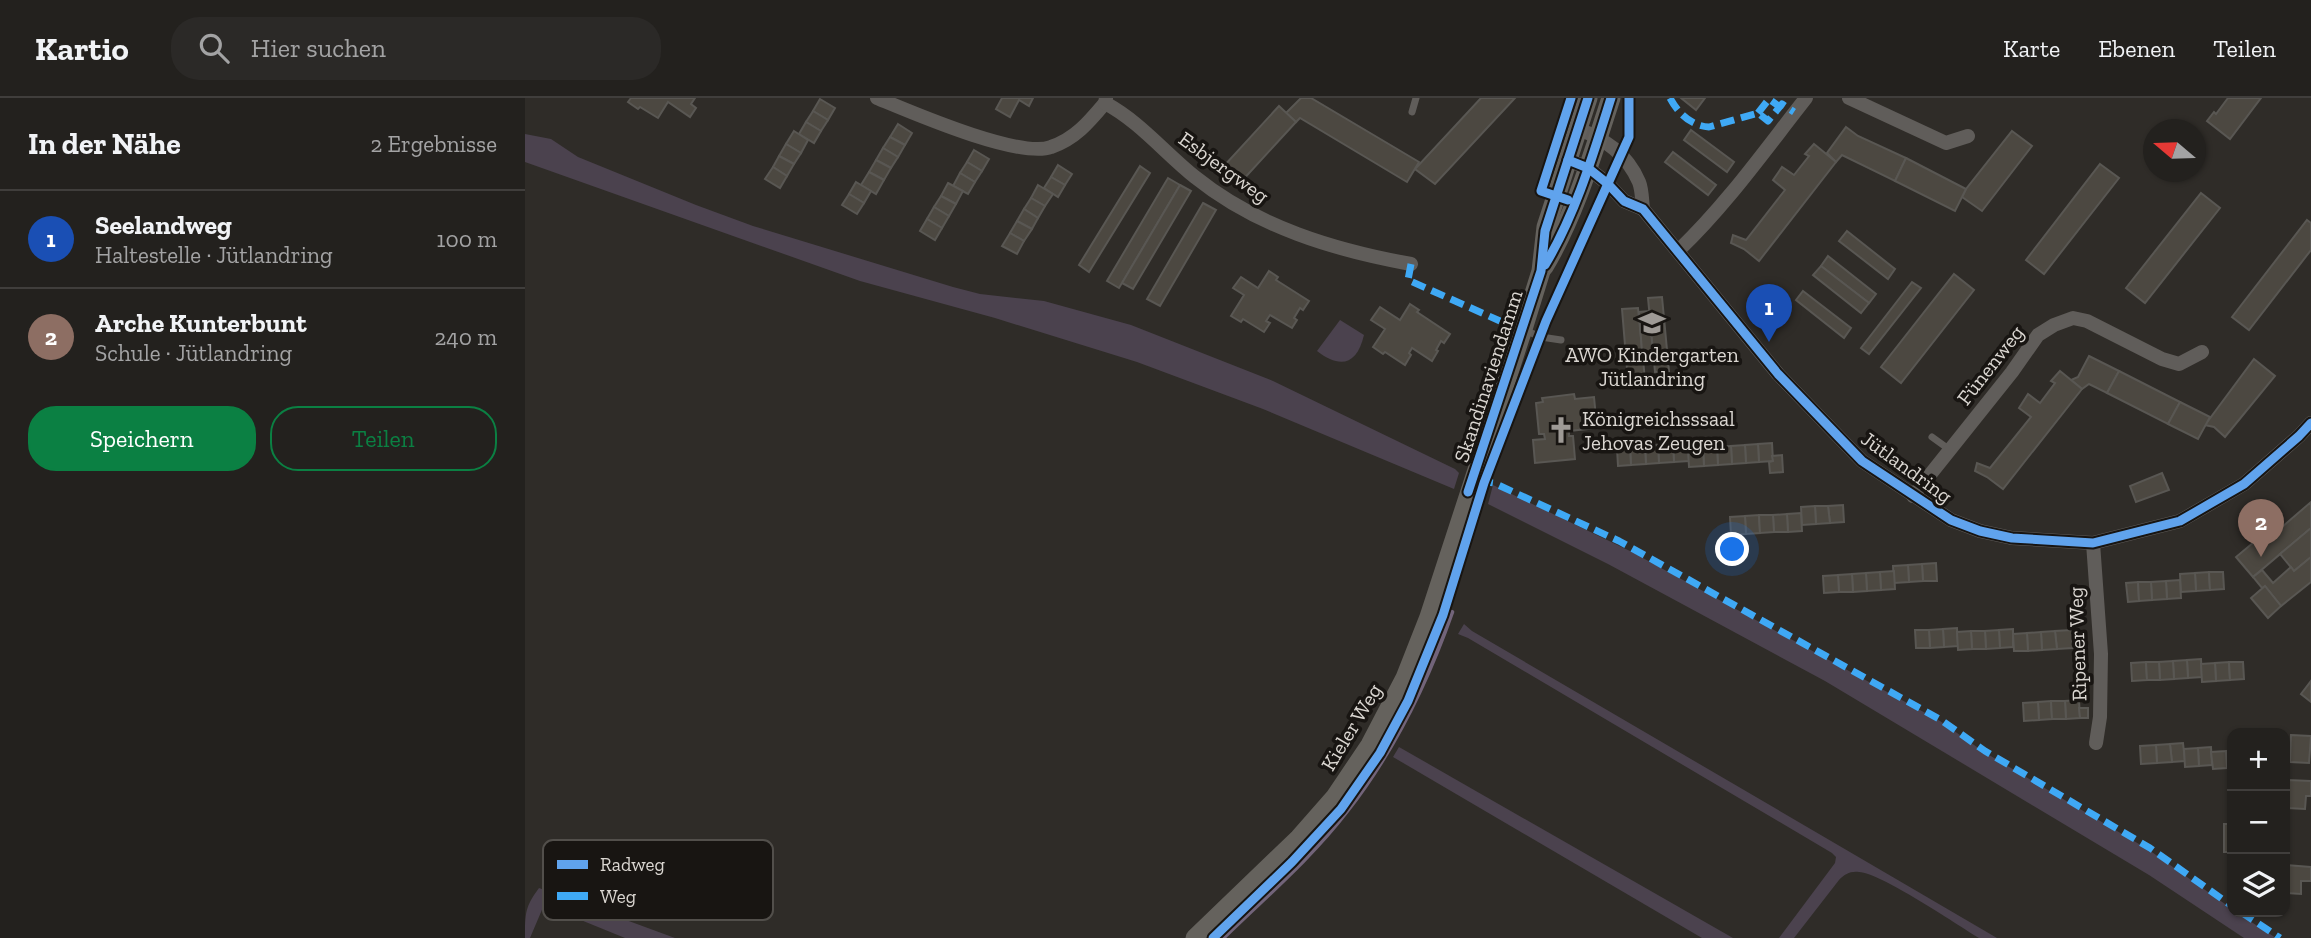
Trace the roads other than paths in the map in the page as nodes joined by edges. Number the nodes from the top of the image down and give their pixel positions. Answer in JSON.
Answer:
{"nodes":[{"id":1,"x":877,"y":98,"type":"edge"},
{"id":2,"x":1416,"y":98,"type":"edge"},
{"id":3,"x":1588,"y":98,"type":"edge"},
{"id":4,"x":1611,"y":98,"type":"edge"},
{"id":5,"x":1806,"y":98,"type":"edge"},
{"id":6,"x":1849,"y":98,"type":"edge"},
{"id":7,"x":1105,"y":101,"type":"edge"},
{"id":8,"x":1412,"y":112,"type":"dead end"},
{"id":9,"x":1578,"y":129,"type":"junction"},
{"id":10,"x":1599,"y":136,"type":"junction"},
{"id":11,"x":1968,"y":136,"type":"dead end"},
{"id":12,"x":1568,"y":160,"type":"junction"},
{"id":13,"x":1588,"y":168,"type":"junction"},
{"id":14,"x":1643,"y":209,"type":"junction"},
{"id":15,"x":1679,"y":250,"type":"junction"},
{"id":16,"x":1411,"y":264,"type":"dead end"},
{"id":17,"x":1541,"y":271,"type":"junction"},
{"id":18,"x":1523,"y":330,"type":"junction"},
{"id":19,"x":1561,"y":341,"type":"dead end"},
{"id":20,"x":2202,"y":352,"type":"dead end"},
{"id":21,"x":2311,"y":423,"type":"edge"},
{"id":22,"x":1932,"y":438,"type":"dead end"},
{"id":23,"x":1950,"y":450,"type":"junction"},
{"id":24,"x":1468,"y":492,"type":"joint"},
{"id":25,"x":1913,"y":496,"type":"junction"},
{"id":26,"x":2093,"y":543,"type":"junction"},
{"id":27,"x":2096,"y":743,"type":"dead end"},
{"id":28,"x":1195,"y":938,"type":"edge"}],
"edges":[{"from":1,"to":7,"type":"street"},
{"from":2,"to":8,"type":"lane"},
{"from":3,"to":9,"type":"street","name":"Skandinaviendamm"},
{"from":4,"to":10,"type":"street","name":"Skandinaviendamm"},
{"from":5,"to":15,"type":"street"},
{"from":6,"to":11,"type":"street"},
{"from":7,"to":16,"type":"street","name":"Esbjergweg"},
{"from":9,"to":10,"type":"street","name":"Jütlandring"},
{"from":9,"to":12,"type":"street","name":"Skandinaviendamm"},
{"from":10,"to":13,"type":"street","name":"Skandinaviendamm"},
{"from":10,"to":14,"type":"street","name":"Jütlandring"},
{"from":12,"to":13,"type":"street","name":"Jütlandring"},
{"from":12,"to":17,"type":"street","name":"Skandinaviendamm"},
{"from":13,"to":14,"type":"street","name":"Jütlandring"},
{"from":13,"to":17,"type":"street","name":"Skandinaviendamm"},
{"from":14,"to":15,"type":"street","name":"Jütlandring"},
{"from":15,"to":25,"type":"street","name":"Jütlandring"},
{"from":17,"to":18,"type":"street","name":"Skandinaviendamm"},
{"from":18,"to":19,"type":"lane"},
{"from":18,"to":24,"type":"street","name":"Skandinaviendamm"},
{"from":20,"to":23,"type":"street","name":"Fünenweg"},
{"from":21,"to":26,"type":"street","name":"Jütlandring"},
{"from":22,"to":23,"type":"lane"},
{"from":23,"to":25,"type":"street","name":"Fünenweg"},
{"from":24,"to":28,"type":"street","name":"Kieler Weg"},
{"from":25,"to":26,"type":"street","name":"Jütlandring"},
{"from":26,"to":27,"type":"street","name":"Ripener Weg"}]}
